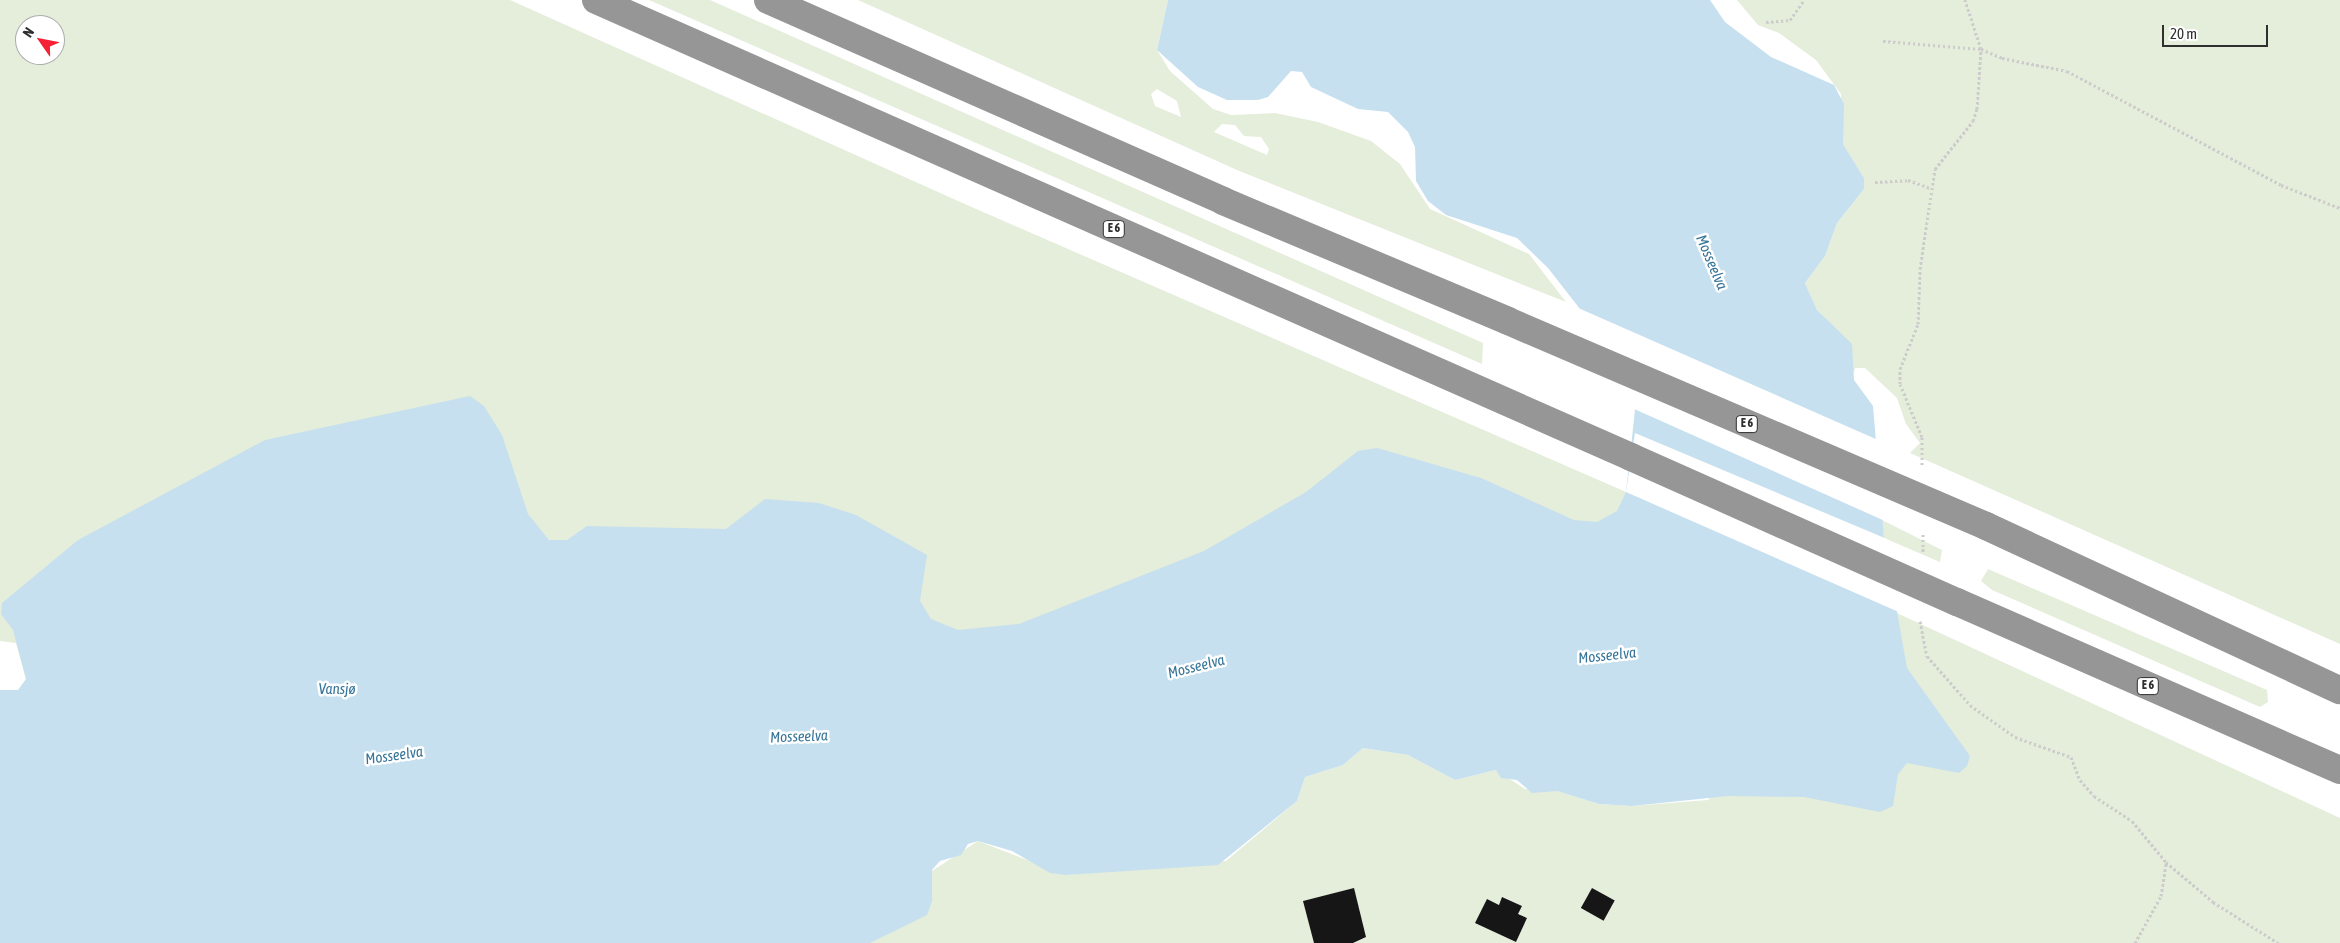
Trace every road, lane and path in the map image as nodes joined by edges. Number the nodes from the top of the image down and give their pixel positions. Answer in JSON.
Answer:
{"nodes":[{"id":1,"x":596,"y":0,"type":"edge"},
{"id":2,"x":768,"y":0,"type":"edge"},
{"id":3,"x":1804,"y":0,"type":"edge"},
{"id":4,"x":1965,"y":0,"type":"edge"},
{"id":5,"x":1766,"y":22,"type":"dead end"},
{"id":6,"x":1883,"y":41,"type":"dead end"},
{"id":7,"x":1981,"y":49,"type":"junction"},
{"id":8,"x":1875,"y":182,"type":"dead end"},
{"id":9,"x":1930,"y":188,"type":"dead end"},
{"id":10,"x":2340,"y":208,"type":"edge"},
{"id":11,"x":2340,"y":690,"type":"edge"},
{"id":12,"x":2340,"y":770,"type":"edge"},
{"id":13,"x":2166,"y":862,"type":"dead end"},
{"id":14,"x":2135,"y":943,"type":"edge"}],
"edges":[{"from":1,"to":12,"type":"highway","number":"E 6","bridge":true},
{"from":2,"to":11,"type":"highway","number":"E 6","bridge":true},
{"from":3,"to":5,"type":"path"},
{"from":4,"to":7,"type":"path"},
{"from":6,"to":7,"type":"path"},
{"from":7,"to":10,"type":"path"},
{"from":8,"to":9,"type":"path"},
{"from":13,"to":14,"type":"path"}]}
